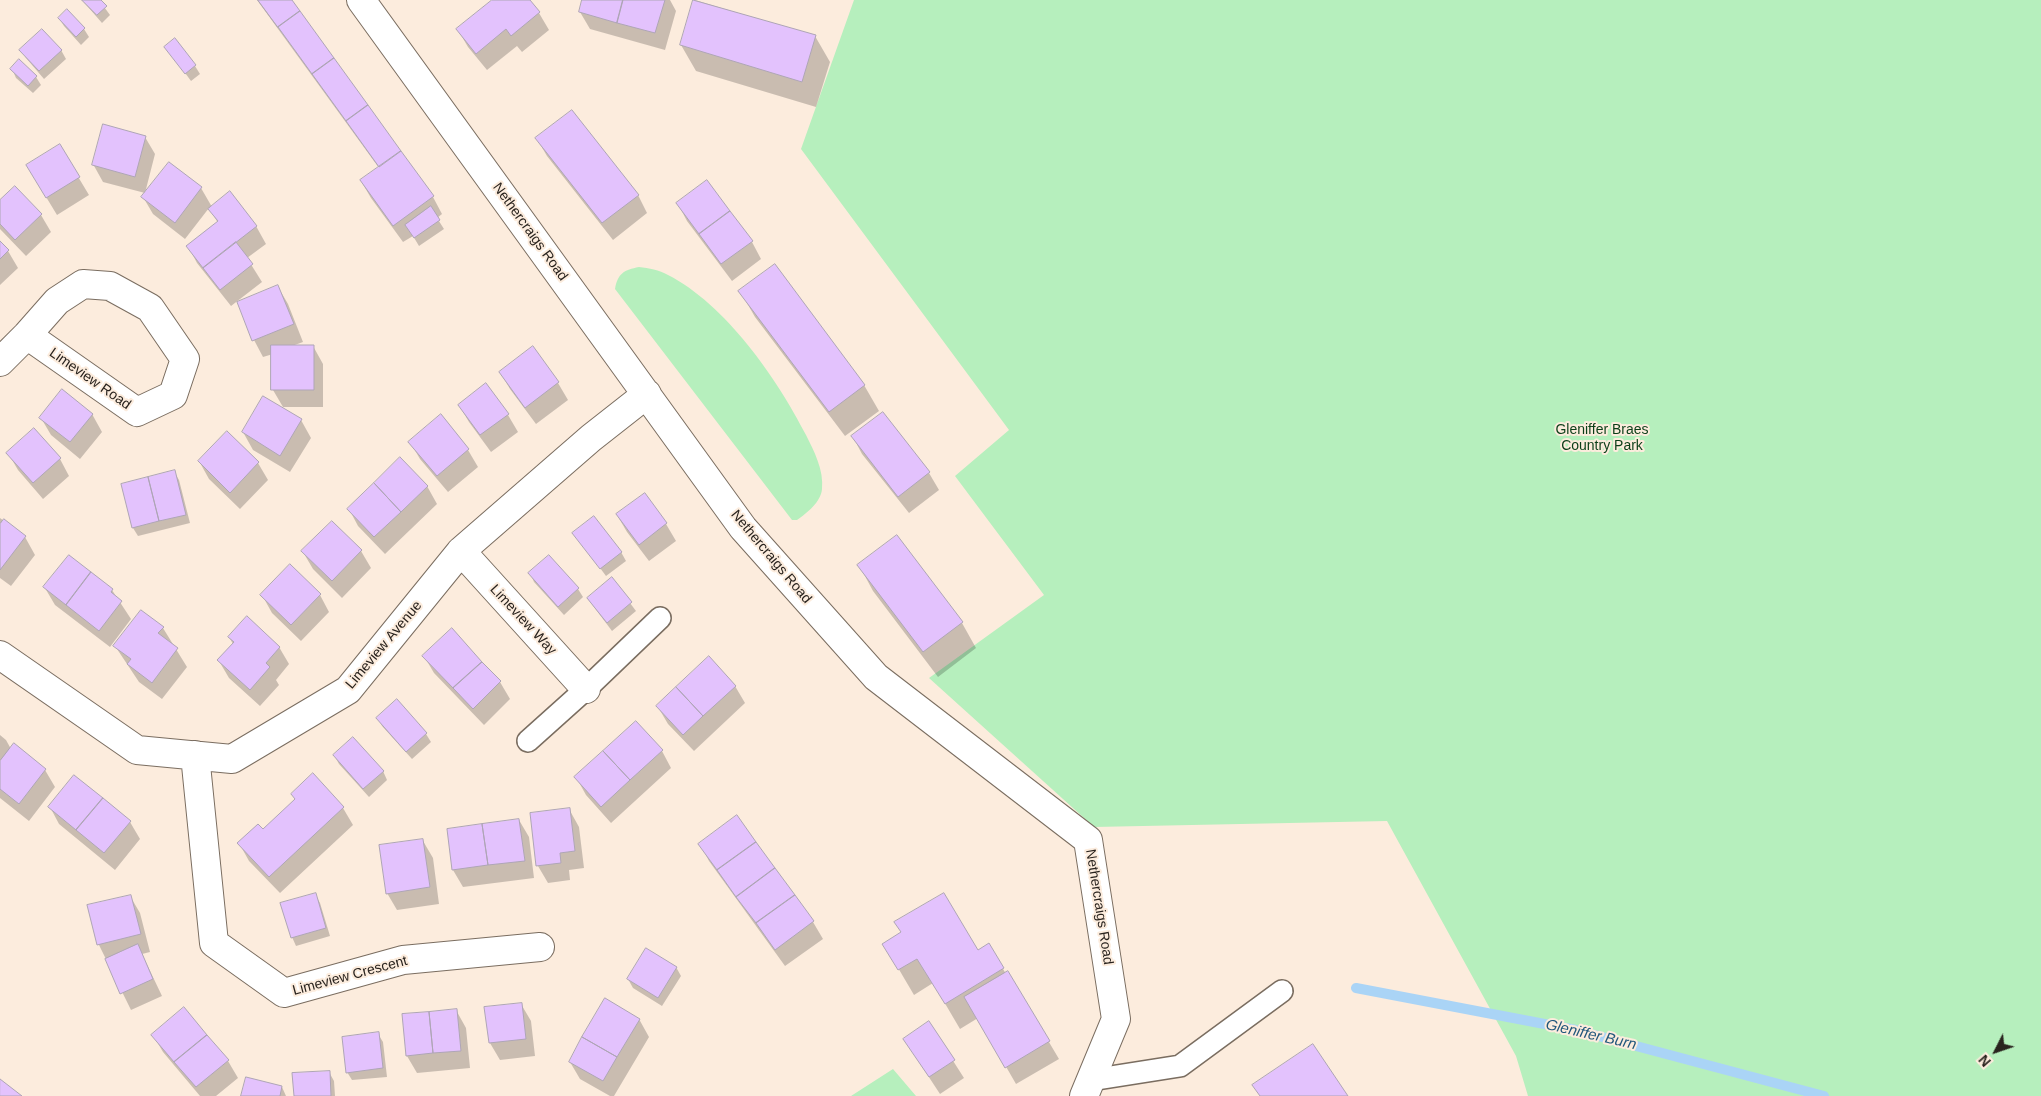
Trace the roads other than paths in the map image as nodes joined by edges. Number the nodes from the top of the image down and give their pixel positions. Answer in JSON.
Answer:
{"nodes":[{"id":1,"x":361,"y":0,"type":"edge"},
{"id":2,"x":27,"y":335,"type":"junction"},
{"id":3,"x":0,"y":362,"type":"edge"},
{"id":4,"x":647,"y":394,"type":"junction"},
{"id":5,"x":462,"y":551,"type":"junction"},
{"id":6,"x":660,"y":618,"type":"dead end"},
{"id":7,"x":0,"y":655,"type":"edge"},
{"id":8,"x":586,"y":689,"type":"junction"},
{"id":9,"x":528,"y":741,"type":"dead end"},
{"id":10,"x":195,"y":755,"type":"junction"},
{"id":11,"x":540,"y":947,"type":"dead end"},
{"id":12,"x":1282,"y":991,"type":"dead end"},
{"id":13,"x":1087,"y":1088,"type":"edge"}],
"edges":[{"from":1,"to":4,"type":"street","name":"Nethercraigs Road"},
{"from":2,"to":2,"type":"street","name":"Limeview Road"},
{"from":2,"to":3,"type":"street","name":"Limeview Road"},
{"from":4,"to":5,"type":"street","name":"Limeview Avenue"},
{"from":4,"to":13,"type":"street","name":"Nethercraigs Road"},
{"from":5,"to":8,"type":"street","name":"Limeview Way"},
{"from":5,"to":10,"type":"street","name":"Limeview Avenue"},
{"from":6,"to":8,"type":"lane"},
{"from":7,"to":10,"type":"street","name":"Limeview Avenue"},
{"from":8,"to":9,"type":"lane"},
{"from":10,"to":11,"type":"street","name":"Limeview Crescent"},
{"from":12,"to":13,"type":"lane"}]}
